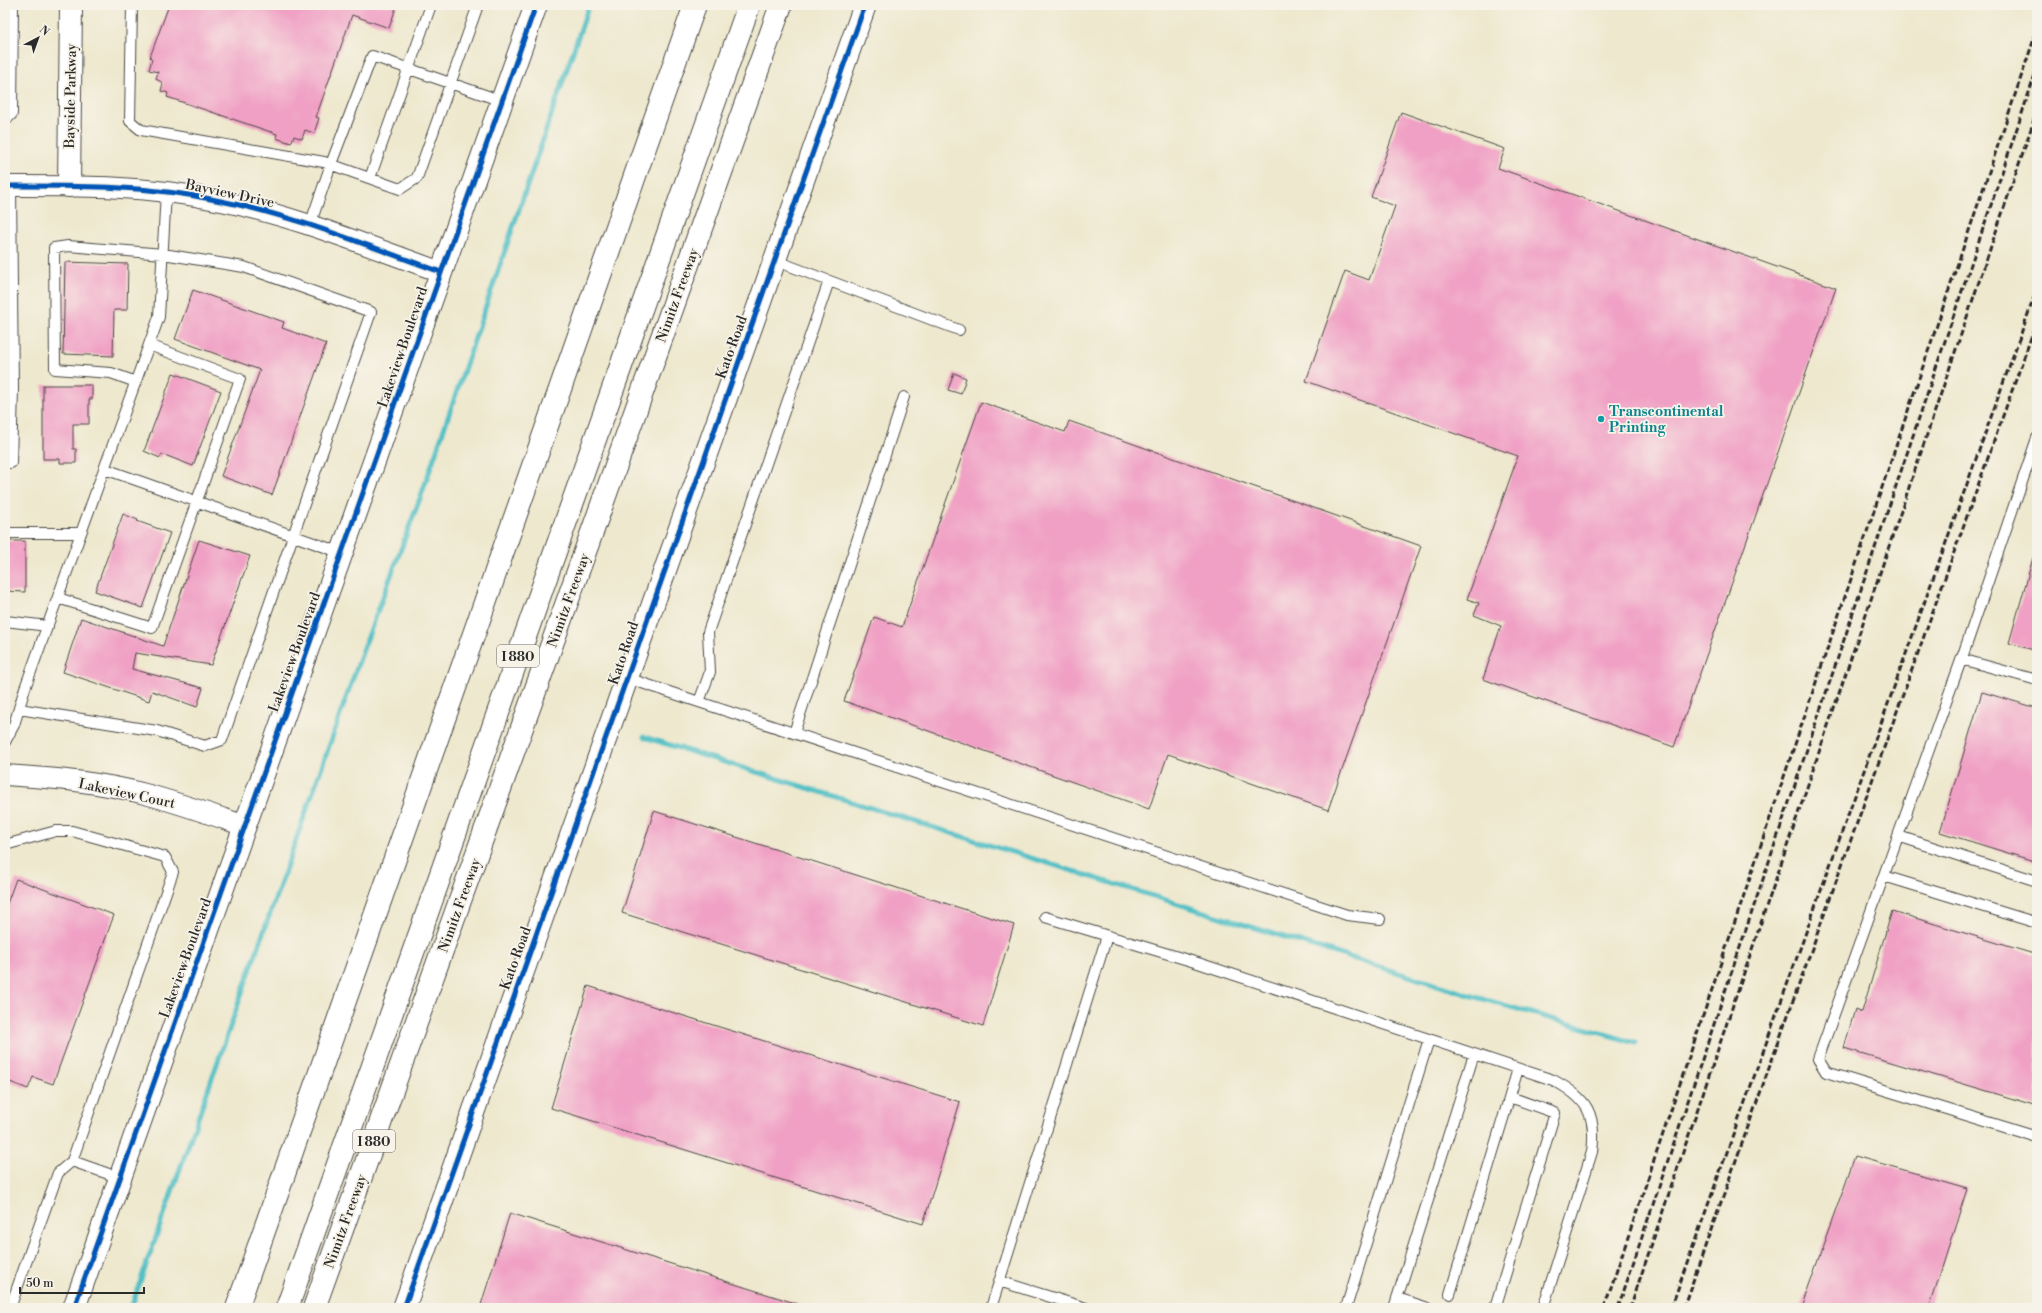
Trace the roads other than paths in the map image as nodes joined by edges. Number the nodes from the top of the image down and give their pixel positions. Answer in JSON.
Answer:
{"nodes":[{"id":1,"x":13,"y":5,"type":"edge"},
{"id":2,"x":71,"y":5,"type":"edge"},
{"id":3,"x":132,"y":5,"type":"edge"},
{"id":4,"x":431,"y":5,"type":"edge"},
{"id":5,"x":478,"y":5,"type":"edge"},
{"id":6,"x":536,"y":5,"type":"edge"},
{"id":7,"x":695,"y":5,"type":"edge"},
{"id":8,"x":749,"y":5,"type":"edge"},
{"id":9,"x":781,"y":5,"type":"edge"},
{"id":10,"x":865,"y":5,"type":"edge"},
{"id":11,"x":409,"y":68,"type":"junction"},
{"id":12,"x":450,"y":83,"type":"junction"},
{"id":13,"x":502,"y":101,"type":"junction"},
{"id":14,"x":5,"y":121,"type":"edge"},
{"id":15,"x":331,"y":164,"type":"junction"},
{"id":16,"x":370,"y":178,"type":"junction"},
{"id":17,"x":8,"y":186,"type":"edge"},
{"id":18,"x":69,"y":186,"type":"junction"},
{"id":19,"x":166,"y":192,"type":"junction"},
{"id":20,"x":310,"y":225,"type":"junction"},
{"id":21,"x":8,"y":239,"type":"edge"},
{"id":22,"x":163,"y":254,"type":"junction"},
{"id":23,"x":774,"y":260,"type":"junction"},
{"id":24,"x":441,"y":272,"type":"junction"},
{"id":25,"x":829,"y":281,"type":"junction"},
{"id":26,"x":959,"y":330,"type":"dead end"},
{"id":27,"x":149,"y":345,"type":"junction"},
{"id":28,"x":136,"y":382,"type":"junction"},
{"id":29,"x":904,"y":397,"type":"dead end"},
{"id":30,"x":2037,"y":438,"type":"edge"},
{"id":31,"x":5,"y":463,"type":"edge"},
{"id":32,"x":105,"y":469,"type":"junction"},
{"id":33,"x":197,"y":502,"type":"junction"},
{"id":34,"x":5,"y":533,"type":"edge"},
{"id":35,"x":81,"y":533,"type":"junction"},
{"id":36,"x":293,"y":535,"type":"junction"},
{"id":37,"x":342,"y":553,"type":"junction"},
{"id":38,"x":58,"y":598,"type":"junction"},
{"id":39,"x":5,"y":621,"type":"edge"},
{"id":40,"x":48,"y":626,"type":"junction"},
{"id":41,"x":1961,"y":659,"type":"junction"},
{"id":42,"x":627,"y":678,"type":"junction"},
{"id":43,"x":2037,"y":680,"type":"edge"},
{"id":44,"x":699,"y":702,"type":"junction"},
{"id":45,"x":19,"y":709,"type":"junction"},
{"id":46,"x":794,"y":733,"type":"junction"},
{"id":47,"x":5,"y":742,"type":"edge"},
{"id":48,"x":5,"y":775,"type":"edge"},
{"id":49,"x":245,"y":826,"type":"junction"},
{"id":50,"x":1898,"y":836,"type":"junction"},
{"id":51,"x":5,"y":845,"type":"edge"},
{"id":52,"x":1884,"y":876,"type":"junction"},
{"id":53,"x":2037,"y":881,"type":"edge"},
{"id":54,"x":1045,"y":917,"type":"dead end"},
{"id":55,"x":1380,"y":919,"type":"dead end"},
{"id":56,"x":2037,"y":923,"type":"edge"},
{"id":57,"x":1107,"y":936,"type":"junction"},
{"id":58,"x":1429,"y":1039,"type":"junction"},
{"id":59,"x":1474,"y":1054,"type":"junction"},
{"id":60,"x":1518,"y":1069,"type":"junction"},
{"id":61,"x":1510,"y":1097,"type":"junction"},
{"id":62,"x":2037,"y":1136,"type":"edge"},
{"id":63,"x":72,"y":1161,"type":"junction"},
{"id":64,"x":120,"y":1178,"type":"junction"},
{"id":65,"x":999,"y":1281,"type":"junction"},
{"id":66,"x":1450,"y":1294,"type":"dead end"},
{"id":67,"x":1397,"y":1298,"type":"junction"},
{"id":68,"x":1496,"y":1305,"type":"dead end"},
{"id":69,"x":10,"y":1308,"type":"edge"},
{"id":70,"x":74,"y":1308,"type":"edge"},
{"id":71,"x":236,"y":1308,"type":"edge"},
{"id":72,"x":287,"y":1308,"type":"edge"},
{"id":73,"x":314,"y":1308,"type":"edge"},
{"id":74,"x":404,"y":1308,"type":"edge"},
{"id":75,"x":990,"y":1308,"type":"edge"},
{"id":76,"x":1086,"y":1308,"type":"edge"},
{"id":77,"x":1346,"y":1308,"type":"edge"},
{"id":78,"x":1394,"y":1308,"type":"edge"},
{"id":79,"x":1428,"y":1308,"type":"edge"},
{"id":80,"x":1543,"y":1308,"type":"edge"}],
"edges":[{"from":1,"to":14,"type":"lane"},
{"from":2,"to":18,"type":"main road","name":"Bayside Parkway"},
{"from":3,"to":15,"type":"lane"},
{"from":4,"to":11,"type":"lane"},
{"from":5,"to":12,"type":"lane"},
{"from":6,"to":13,"type":"main road","name":"Lakeview Boulevard"},
{"from":7,"to":71,"type":"main road"},
{"from":8,"to":72,"type":"main road","number":"I 880"},
{"from":9,"to":73,"type":"main road","name":"Nimitz Freeway","number":"I 880"},
{"from":10,"to":23,"type":"main road","name":"Kato Road"},
{"from":11,"to":12,"type":"lane"},
{"from":11,"to":15,"type":"lane"},
{"from":11,"to":16,"type":"lane"},
{"from":12,"to":13,"type":"lane"},
{"from":12,"to":16,"type":"lane"},
{"from":13,"to":24,"type":"main road","name":"Lakeview Boulevard"},
{"from":15,"to":16,"type":"lane"},
{"from":15,"to":20,"type":"lane"},
{"from":17,"to":18,"type":"street","name":"Bayview Drive"},
{"from":17,"to":21,"type":"lane"},
{"from":18,"to":19,"type":"street","name":"Bayview Drive"},
{"from":19,"to":20,"type":"street","name":"Bayview Drive"},
{"from":19,"to":22,"type":"lane"},
{"from":20,"to":24,"type":"street","name":"Bayview Drive"},
{"from":21,"to":31,"type":"lane"},
{"from":22,"to":27,"type":"lane"},
{"from":22,"to":28,"type":"lane"},
{"from":22,"to":36,"type":"lane"},
{"from":23,"to":25,"type":"lane"},
{"from":23,"to":42,"type":"main road","name":"Kato Road"},
{"from":24,"to":37,"type":"main road","name":"Lakeview Boulevard"},
{"from":25,"to":26,"type":"lane"},
{"from":25,"to":44,"type":"lane"},
{"from":27,"to":28,"type":"lane"},
{"from":27,"to":33,"type":"lane"},
{"from":28,"to":32,"type":"lane"},
{"from":29,"to":46,"type":"lane"},
{"from":30,"to":41,"type":"lane"},
{"from":32,"to":33,"type":"lane"},
{"from":32,"to":35,"type":"lane"},
{"from":33,"to":36,"type":"lane"},
{"from":33,"to":38,"type":"lane"},
{"from":34,"to":35,"type":"lane"},
{"from":35,"to":38,"type":"lane"},
{"from":36,"to":37,"type":"lane"},
{"from":36,"to":45,"type":"lane"},
{"from":37,"to":49,"type":"main road","name":"Lakeview Boulevard"},
{"from":38,"to":40,"type":"lane"},
{"from":39,"to":40,"type":"lane"},
{"from":40,"to":45,"type":"lane"},
{"from":41,"to":43,"type":"lane"},
{"from":41,"to":50,"type":"lane"},
{"from":42,"to":44,"type":"lane"},
{"from":42,"to":74,"type":"main road","name":"Kato Road"},
{"from":44,"to":46,"type":"lane"},
{"from":45,"to":47,"type":"lane"},
{"from":46,"to":55,"type":"lane"},
{"from":48,"to":49,"type":"street","name":"Lakeview Court"},
{"from":49,"to":64,"type":"main road","name":"Lakeview Boulevard"},
{"from":50,"to":52,"type":"lane"},
{"from":50,"to":53,"type":"lane"},
{"from":51,"to":63,"type":"lane"},
{"from":52,"to":56,"type":"lane"},
{"from":52,"to":62,"type":"lane"},
{"from":54,"to":57,"type":"lane"},
{"from":57,"to":58,"type":"lane"},
{"from":57,"to":65,"type":"lane"},
{"from":58,"to":59,"type":"lane"},
{"from":58,"to":77,"type":"lane"},
{"from":59,"to":60,"type":"lane"},
{"from":59,"to":67,"type":"lane"},
{"from":60,"to":61,"type":"lane"},
{"from":60,"to":80,"type":"lane"},
{"from":61,"to":66,"type":"lane"},
{"from":61,"to":68,"type":"lane"},
{"from":63,"to":64,"type":"lane"},
{"from":63,"to":69,"type":"lane"},
{"from":64,"to":70,"type":"main road","name":"Lakeview Boulevard"},
{"from":65,"to":75,"type":"lane"},
{"from":65,"to":76,"type":"lane"},
{"from":67,"to":78,"type":"lane"},
{"from":67,"to":79,"type":"lane"}]}
